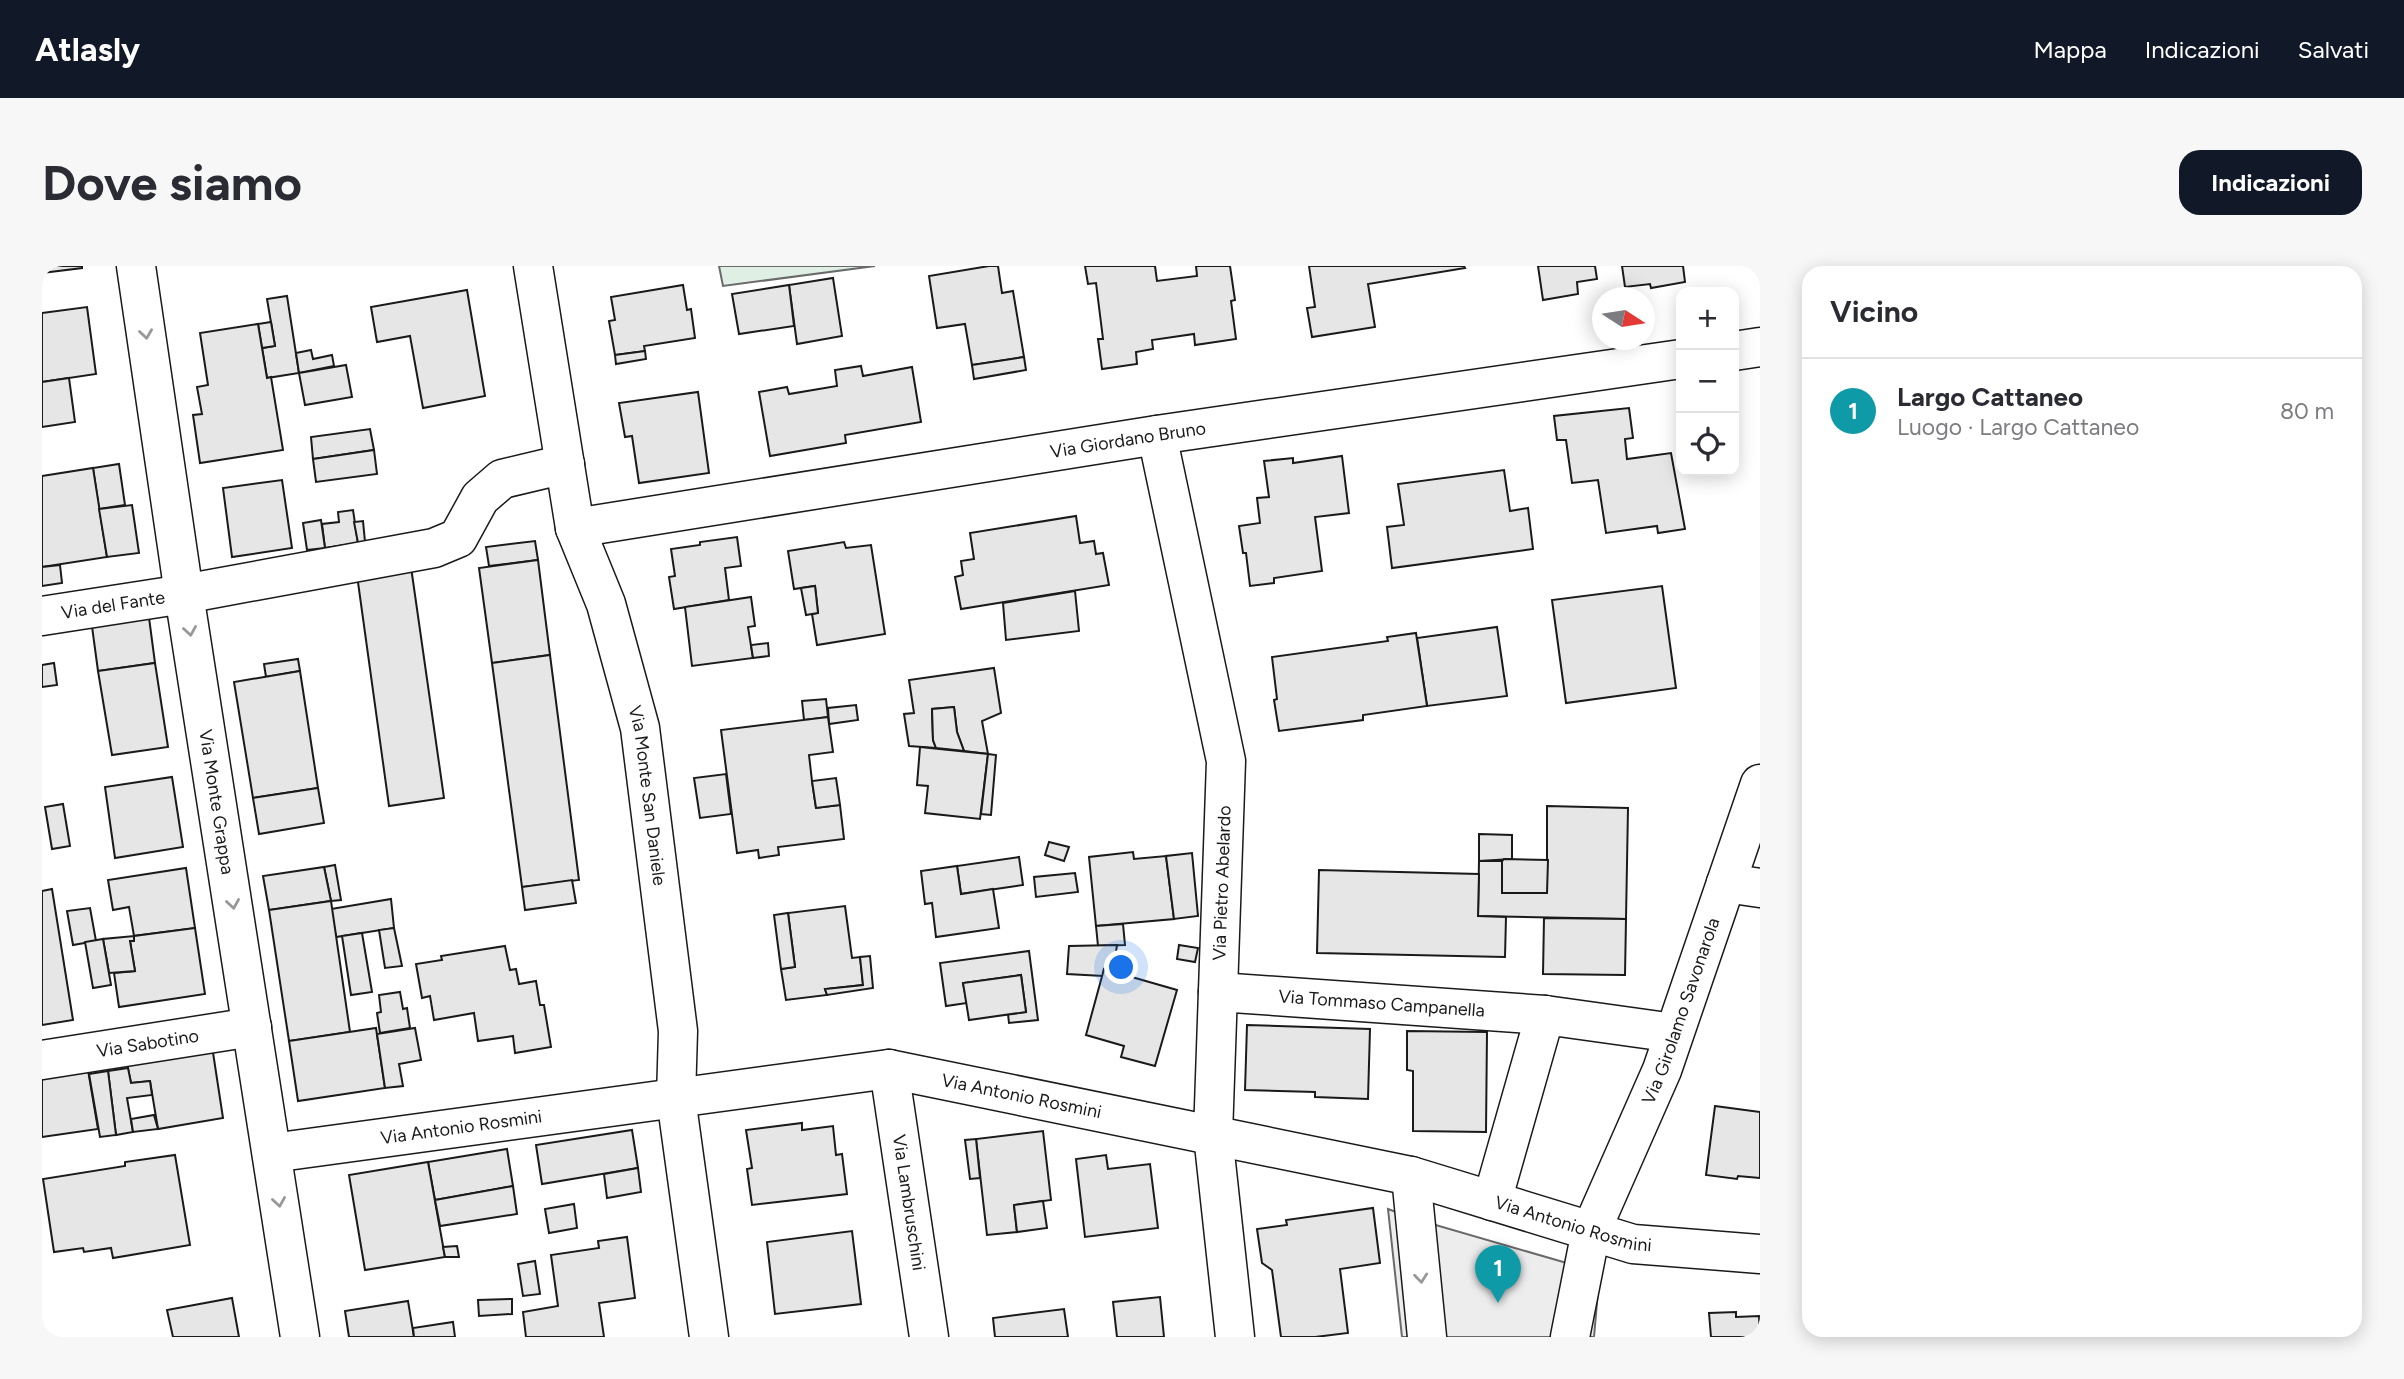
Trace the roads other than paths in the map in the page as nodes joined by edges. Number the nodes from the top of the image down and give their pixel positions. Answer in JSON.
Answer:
{"nodes":[{"id":1,"x":136,"y":266,"type":"edge"},
{"id":2,"x":533,"y":266,"type":"edge"},
{"id":3,"x":1760,"y":348,"type":"edge"},
{"id":4,"x":1739,"y":350,"type":"edge"},
{"id":5,"x":1676,"y":360,"type":"edge"},
{"id":6,"x":1157,"y":435,"type":"junction"},
{"id":7,"x":565,"y":464,"type":"junction"},
{"id":8,"x":575,"y":528,"type":"junction"},
{"id":9,"x":184,"y":594,"type":"junction"},
{"id":10,"x":42,"y":616,"type":"edge"},
{"id":11,"x":1760,"y":784,"type":"edge"},
{"id":12,"x":1743,"y":886,"type":"edge"},
{"id":13,"x":1218,"y":992,"type":"junction"},
{"id":14,"x":1545,"y":1015,"type":"junction"},
{"id":15,"x":252,"y":1027,"type":"junction"},
{"id":16,"x":1674,"y":1034,"type":"junction"},
{"id":17,"x":42,"y":1060,"type":"edge"},
{"id":18,"x":890,"y":1069,"type":"junction"},
{"id":19,"x":676,"y":1098,"type":"junction"},
{"id":20,"x":1213,"y":1135,"type":"junction"},
{"id":21,"x":272,"y":1153,"type":"junction"},
{"id":22,"x":1410,"y":1176,"type":"junction"},
{"id":23,"x":1492,"y":1200,"type":"junction"},
{"id":24,"x":1591,"y":1231,"type":"junction"},
{"id":25,"x":1760,"y":1254,"type":"edge"},
{"id":26,"x":300,"y":1337,"type":"edge"},
{"id":27,"x":709,"y":1337,"type":"edge"},
{"id":28,"x":929,"y":1337,"type":"edge"},
{"id":29,"x":1236,"y":1337,"type":"edge"},
{"id":30,"x":1427,"y":1337,"type":"edge"},
{"id":31,"x":1570,"y":1337,"type":"edge"}],
"edges":[{"from":1,"to":9,"type":"street","name":"Via Monte Grappa","one_way":true},
{"from":2,"to":7,"type":"street","name":"Via Monte San Daniele"},
{"from":3,"to":4,"type":"street"},
{"from":5,"to":6,"type":"street","name":"Via Giordano Bruno"},
{"from":6,"to":8,"type":"street","name":"Via Giordano Bruno"},
{"from":6,"to":13,"type":"street","name":"Via Pietro Abelardo"},
{"from":7,"to":8,"type":"street","name":"Via Monte San Daniele"},
{"from":7,"to":9,"type":"street","name":"Via del Fante"},
{"from":8,"to":19,"type":"street","name":"Via Monte San Daniele"},
{"from":9,"to":10,"type":"street","name":"Via del Fante"},
{"from":9,"to":15,"type":"street","name":"Via Monte Grappa","one_way":true},
{"from":11,"to":12,"type":"street","name":"Via Girolamo Savonarola"},
{"from":12,"to":16,"type":"street","name":"Via Girolamo Savonarola"},
{"from":13,"to":14,"type":"street","name":"Via Tommaso Campanella"},
{"from":13,"to":20,"type":"street","name":"Via Pietro Abelardo"},
{"from":14,"to":16,"type":"street","name":"Via Tommaso Campanella"},
{"from":14,"to":23,"type":"street"},
{"from":15,"to":17,"type":"street","name":"Via Sabotino"},
{"from":15,"to":21,"type":"street","name":"Via Monte Grappa"},
{"from":16,"to":24,"type":"street","name":"Via Girolamo Savonarola"},
{"from":18,"to":19,"type":"street","name":"Via Antonio Rosmini"},
{"from":18,"to":20,"type":"street","name":"Via Antonio Rosmini"},
{"from":18,"to":28,"type":"street","name":"Via Lambruschini"},
{"from":19,"to":21,"type":"street","name":"Via Antonio Rosmini"},
{"from":19,"to":27,"type":"street","name":"Via Monte San Daniele"},
{"from":20,"to":22,"type":"street","name":"Via Antonio Rosmini"},
{"from":20,"to":29,"type":"street","name":"Via Pietro Abelardo"},
{"from":21,"to":26,"type":"street","name":"Via Monte Grappa","one_way":true},
{"from":22,"to":23,"type":"street","name":"Via Antonio Rosmini"},
{"from":22,"to":30,"type":"street","one_way":true},
{"from":23,"to":24,"type":"street","name":"Via Antonio Rosmini"},
{"from":24,"to":25,"type":"street","name":"Via Antonio Rosmini"},
{"from":24,"to":31,"type":"street","name":"Via Girolamo Savonarola"}]}
